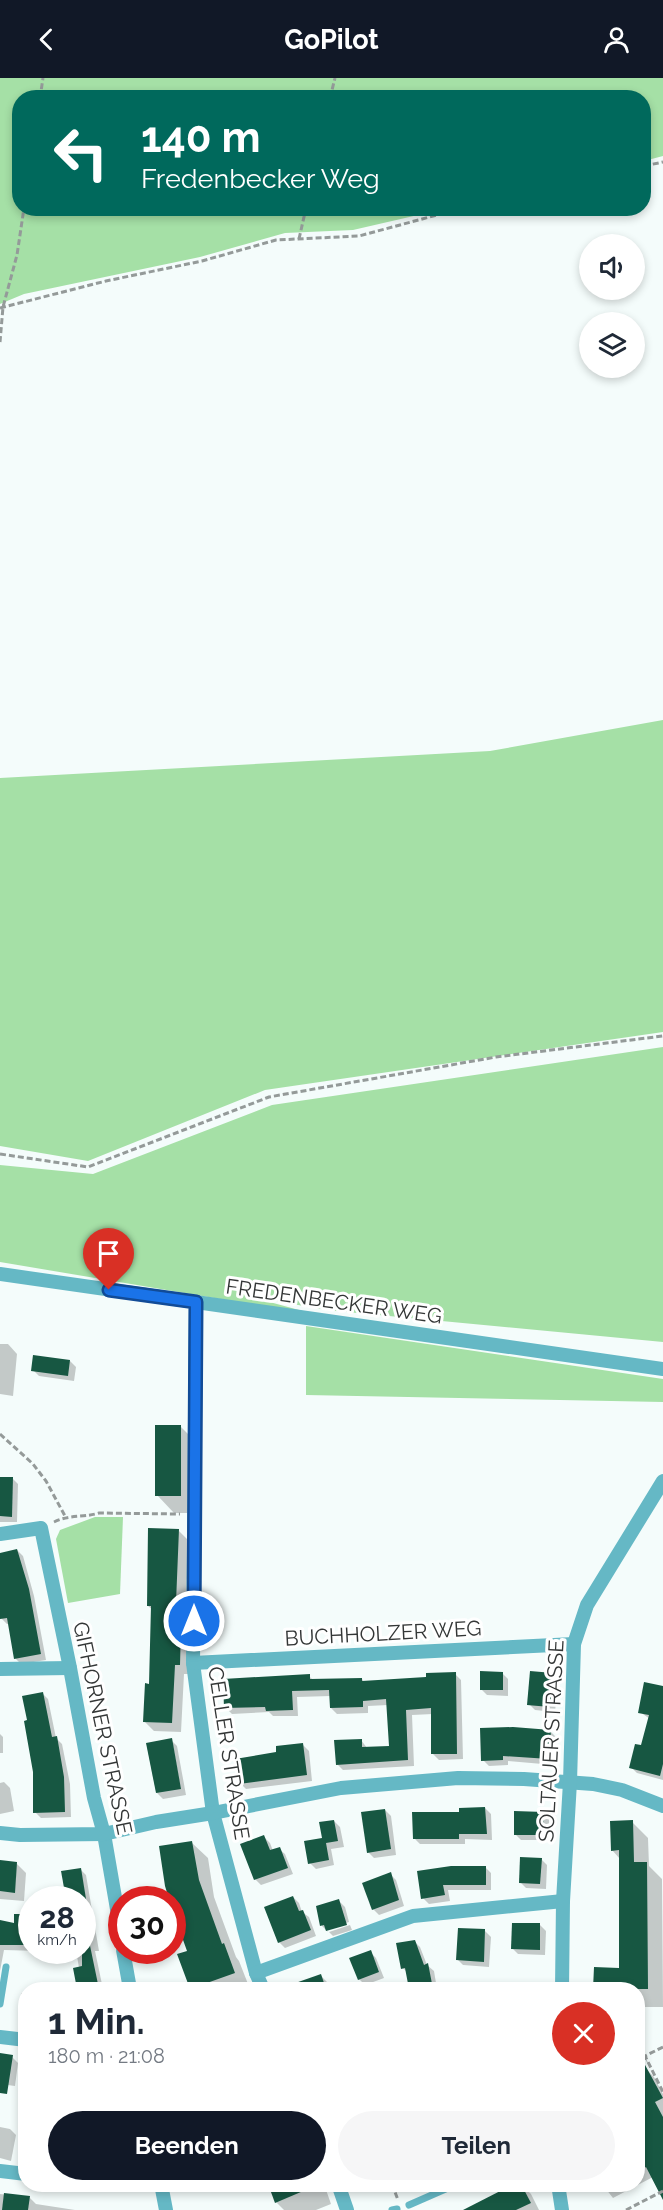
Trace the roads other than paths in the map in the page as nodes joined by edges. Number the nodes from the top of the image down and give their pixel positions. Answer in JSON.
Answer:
{"nodes":[{"id":1,"x":0,"y":1274,"type":"edge"},
{"id":2,"x":196,"y":1302,"type":"junction"},
{"id":3,"x":663,"y":1369,"type":"edge"},
{"id":4,"x":663,"y":1481,"type":"edge"},
{"id":5,"x":0,"y":1534,"type":"edge"},
{"id":6,"x":574,"y":1644,"type":"junction"},
{"id":7,"x":193,"y":1664,"type":"junction"},
{"id":8,"x":70,"y":1668,"type":"junction"},
{"id":9,"x":0,"y":1669,"type":"edge"},
{"id":10,"x":570,"y":1782,"type":"junction"},
{"id":11,"x":663,"y":1806,"type":"edge"},
{"id":12,"x":213,"y":1813,"type":"junction"},
{"id":13,"x":0,"y":1833,"type":"edge"},
{"id":14,"x":104,"y":1834,"type":"junction"},
{"id":15,"x":113,"y":1886,"type":"edge"},
{"id":16,"x":563,"y":1901,"type":"junction"},
{"id":17,"x":126,"y":1964,"type":"edge"},
{"id":18,"x":6,"y":1967,"type":"dead end"},
{"id":19,"x":256,"y":1973,"type":"junction"},
{"id":20,"x":129,"y":1982,"type":"edge"},
{"id":21,"x":260,"y":1982,"type":"edge"},
{"id":22,"x":562,"y":1982,"type":"edge"},
{"id":23,"x":0,"y":2004,"type":"edge"},
{"id":24,"x":0,"y":2037,"type":"edge"},
{"id":25,"x":18,"y":2039,"type":"edge"},
{"id":26,"x":0,"y":2171,"type":"edge"},
{"id":27,"x":18,"y":2173,"type":"edge"},
{"id":28,"x":163,"y":2192,"type":"edge"},
{"id":29,"x":341,"y":2192,"type":"edge"},
{"id":30,"x":439,"y":2192,"type":"edge"},
{"id":31,"x":559,"y":2192,"type":"edge"},
{"id":32,"x":409,"y":2205,"type":"dead end"},
{"id":33,"x":166,"y":2210,"type":"edge"},
{"id":34,"x":348,"y":2210,"type":"edge"},
{"id":35,"x":562,"y":2210,"type":"edge"}],
"edges":[{"from":1,"to":2,"type":"street","name":"FREDENBECKER WEG"},
{"from":2,"to":3,"type":"street","name":"FREDENBECKER WEG"},
{"from":2,"to":7,"type":"street","name":"CELLER STRASSE"},
{"from":4,"to":6,"type":"street","name":"SOLTAUER STRASSE"},
{"from":5,"to":8,"type":"street","name":"GIFHORNER STRASSE"},
{"from":6,"to":7,"type":"street","name":"BUCHHOLZER WEG"},
{"from":6,"to":10,"type":"street","name":"SOLTAUER STRASSE"},
{"from":7,"to":12,"type":"street","name":"CELLER STRASSE"},
{"from":8,"to":9,"type":"street"},
{"from":8,"to":14,"type":"street","name":"GIFHORNER STRASSE"},
{"from":10,"to":11,"type":"street"},
{"from":10,"to":12,"type":"street"},
{"from":10,"to":16,"type":"street","name":"SOLTAUER STRASSE"},
{"from":12,"to":14,"type":"street"},
{"from":12,"to":19,"type":"street","name":"CELLER STRASSE"},
{"from":13,"to":14,"type":"street"},
{"from":14,"to":15,"type":"street","name":"GIFHORNER STRASSE"},
{"from":16,"to":19,"type":"street"},
{"from":16,"to":22,"type":"street","name":"SOLTAUER STRASSE"},
{"from":17,"to":20,"type":"street"},
{"from":18,"to":23,"type":"lane"},
{"from":19,"to":21,"type":"street","name":"CELLER STRASSE"},
{"from":24,"to":25,"type":"street"},
{"from":26,"to":27,"type":"street"},
{"from":28,"to":33,"type":"street"},
{"from":29,"to":34,"type":"street"},
{"from":30,"to":32,"type":"lane"},
{"from":31,"to":35,"type":"street"}]}
